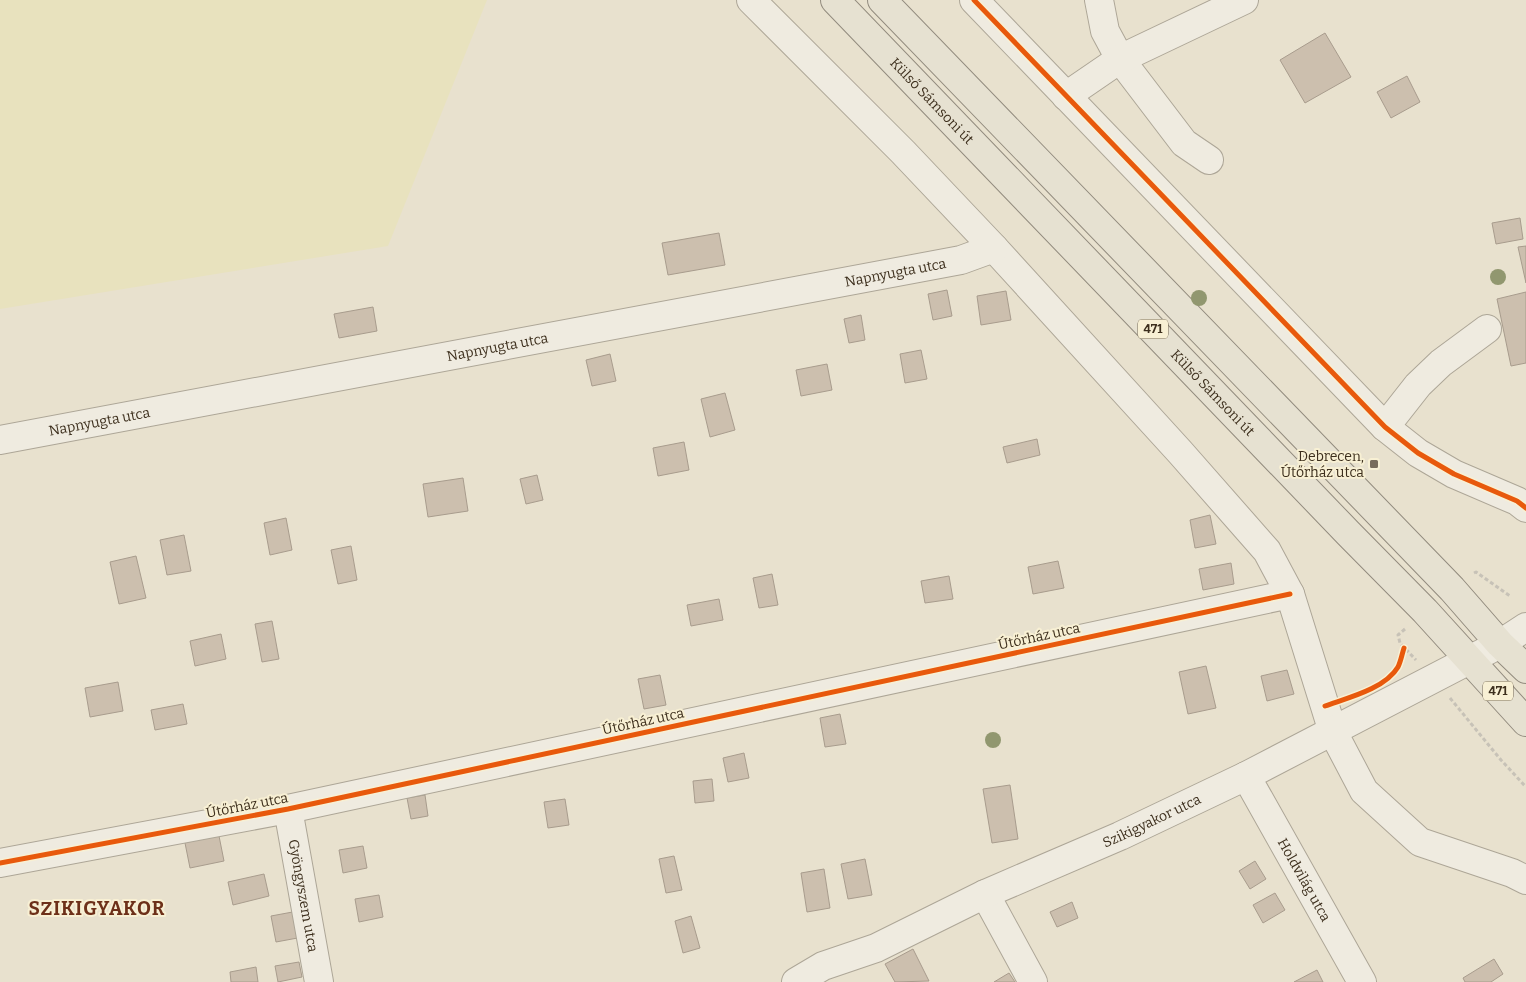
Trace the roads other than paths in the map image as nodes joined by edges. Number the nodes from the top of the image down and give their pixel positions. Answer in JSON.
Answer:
{"nodes":[{"id":1,"x":751,"y":0,"type":"edge"},
{"id":2,"x":835,"y":0,"type":"edge"},
{"id":3,"x":882,"y":0,"type":"edge"},
{"id":4,"x":974,"y":0,"type":"edge"},
{"id":5,"x":1099,"y":0,"type":"edge"},
{"id":6,"x":1244,"y":0,"type":"edge"},
{"id":7,"x":1120,"y":59,"type":"junction"},
{"id":8,"x":1066,"y":96,"type":"junction"},
{"id":9,"x":1209,"y":160,"type":"dead end"},
{"id":10,"x":994,"y":248,"type":"junction"},
{"id":11,"x":1486,"y":328,"type":"dead end"},
{"id":12,"x":1385,"y":427,"type":"junction"},
{"id":13,"x":0,"y":440,"type":"edge"},
{"id":14,"x":1526,"y":508,"type":"edge"},
{"id":15,"x":1290,"y":594,"type":"junction"},
{"id":16,"x":1521,"y":615,"type":"edge"},
{"id":17,"x":1500,"y":644,"type":"junction"},
{"id":18,"x":1470,"y":660,"type":"junction"},
{"id":19,"x":1526,"y":669,"type":"edge"},
{"id":20,"x":1526,"y":722,"type":"edge"},
{"id":21,"x":1333,"y":732,"type":"junction"},
{"id":22,"x":1246,"y":776,"type":"junction"},
{"id":23,"x":288,"y":809,"type":"junction"},
{"id":24,"x":0,"y":863,"type":"edge"},
{"id":25,"x":1526,"y":880,"type":"edge"},
{"id":26,"x":985,"y":894,"type":"junction"},
{"id":27,"x":319,"y":982,"type":"edge"},
{"id":28,"x":796,"y":982,"type":"edge"},
{"id":29,"x":1033,"y":982,"type":"edge"},
{"id":30,"x":1362,"y":982,"type":"edge"}],
"edges":[{"from":1,"to":10,"type":"street"},
{"from":2,"to":18,"type":"main road","name":"Külső Sámsoni út","number":"471"},
{"from":3,"to":17,"type":"main road","number":"471"},
{"from":4,"to":8,"type":"street"},
{"from":5,"to":7,"type":"street"},
{"from":6,"to":7,"type":"street"},
{"from":7,"to":8,"type":"street"},
{"from":7,"to":9,"type":"street"},
{"from":8,"to":12,"type":"street"},
{"from":10,"to":13,"type":"street","name":"Napnyugta utca"},
{"from":10,"to":15,"type":"street"},
{"from":11,"to":12,"type":"street"},
{"from":12,"to":14,"type":"street"},
{"from":15,"to":21,"type":"street"},
{"from":15,"to":23,"type":"street","name":"Útőrház utca"},
{"from":16,"to":17,"type":"street","name":"Szikigyakor utca"},
{"from":17,"to":18,"type":"street","name":"Szikigyakor utca"},
{"from":17,"to":19,"type":"main road","number":"471"},
{"from":18,"to":20,"type":"main road","name":"Külső Sámsoni út","number":"471"},
{"from":18,"to":21,"type":"street","name":"Szikigyakor utca"},
{"from":21,"to":22,"type":"street","name":"Szikigyakor utca"},
{"from":21,"to":25,"type":"street"},
{"from":22,"to":26,"type":"street","name":"Szikigyakor utca"},
{"from":22,"to":30,"type":"street","name":"Holdvilág utca"},
{"from":23,"to":24,"type":"street","name":"Útőrház utca"},
{"from":23,"to":27,"type":"street","name":"Gyöngyszem utca"},
{"from":26,"to":28,"type":"street","name":"Szikigyakor utca"},
{"from":26,"to":29,"type":"street"}]}
